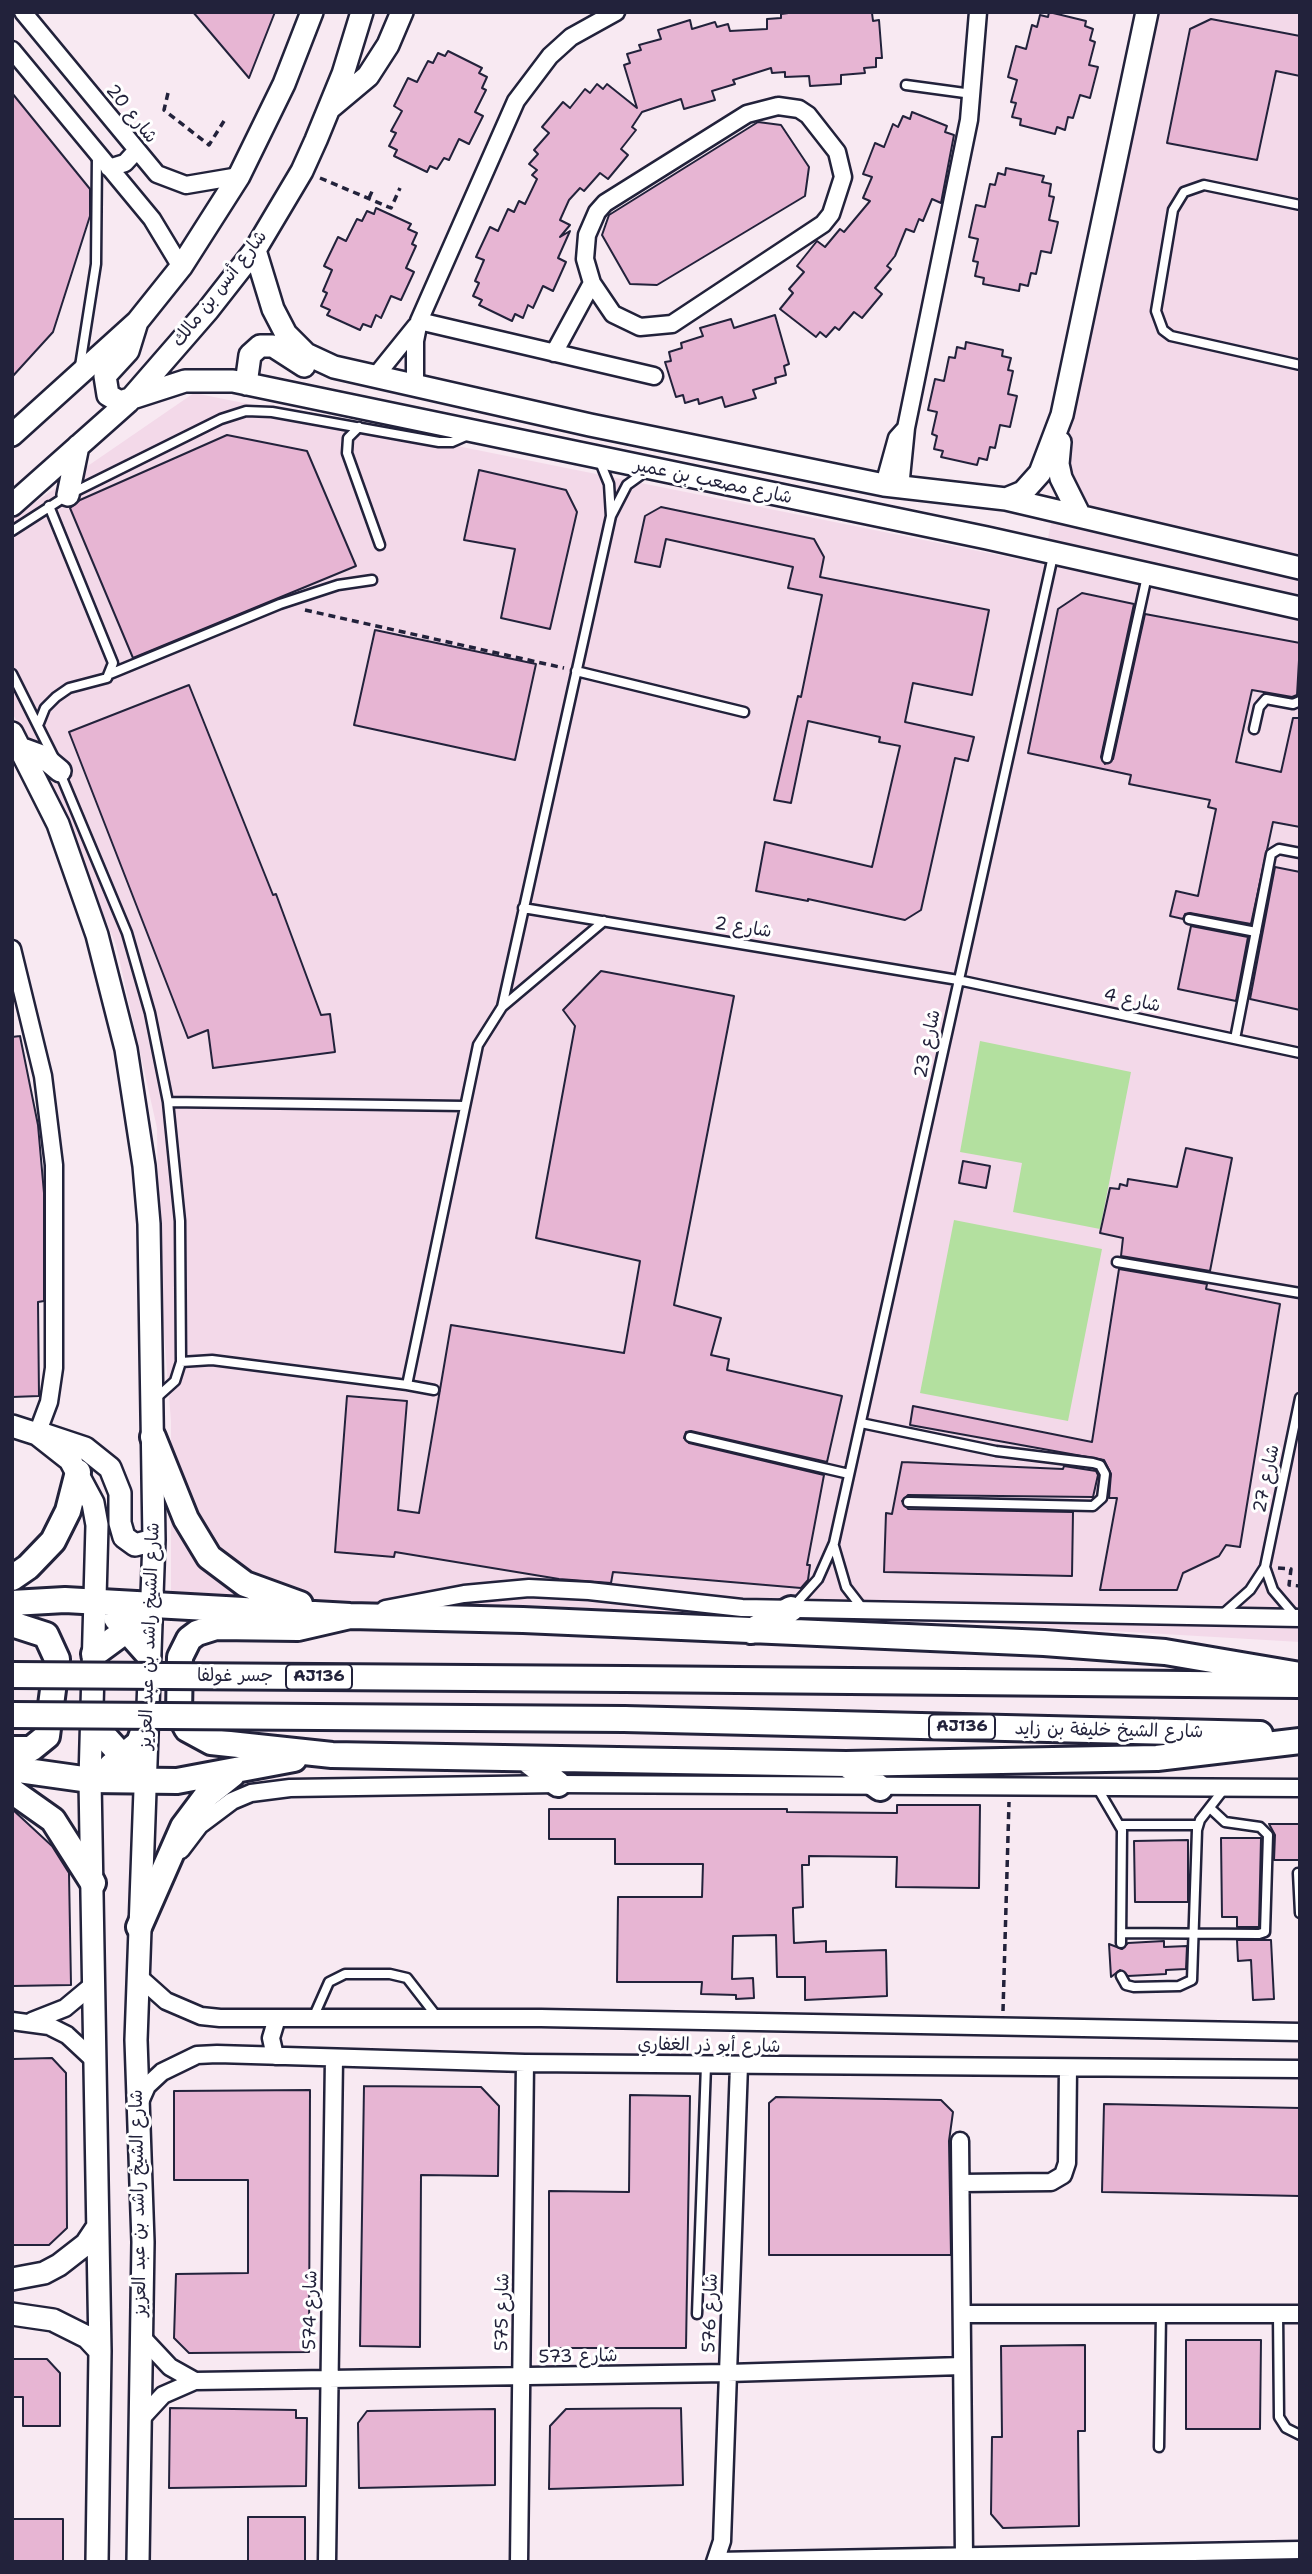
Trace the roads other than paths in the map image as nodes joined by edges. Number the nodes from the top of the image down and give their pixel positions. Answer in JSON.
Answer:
{"nodes":[{"id":1,"x":23,"y":12,"type":"edge"},
{"id":2,"x":312,"y":12,"type":"edge"},
{"id":3,"x":362,"y":12,"type":"edge"},
{"id":4,"x":402,"y":12,"type":"edge"},
{"id":5,"x":617,"y":12,"type":"edge"},
{"id":6,"x":978,"y":12,"type":"edge"},
{"id":7,"x":1147,"y":12,"type":"edge"},
{"id":8,"x":12,"y":50,"type":"edge"},
{"id":9,"x":906,"y":85,"type":"dead end"},
{"id":10,"x":972,"y":94,"type":"junction"},
{"id":11,"x":331,"y":107,"type":"junction"},
{"id":12,"x":136,"y":150,"type":"junction"},
{"id":13,"x":97,"y":153,"type":"junction"},
{"id":14,"x":109,"y":168,"type":"junction"},
{"id":15,"x":239,"y":176,"type":"junction"},
{"id":16,"x":1300,"y":205,"type":"edge"},
{"id":17,"x":255,"y":250,"type":"junction"},
{"id":18,"x":181,"y":267,"type":"junction"},
{"id":19,"x":592,"y":283,"type":"junction"},
{"id":20,"x":419,"y":321,"type":"junction"},
{"id":21,"x":137,"y":322,"type":"junction"},
{"id":22,"x":554,"y":353,"type":"junction"},
{"id":23,"x":1300,"y":365,"type":"edge"},
{"id":24,"x":334,"y":367,"type":"junction"},
{"id":25,"x":654,"y":376,"type":"dead end"},
{"id":26,"x":78,"y":377,"type":"junction"},
{"id":27,"x":374,"y":378,"type":"junction"},
{"id":28,"x":246,"y":384,"type":"junction"},
{"id":29,"x":415,"y":387,"type":"junction"},
{"id":30,"x":128,"y":402,"type":"junction"},
{"id":31,"x":378,"y":413,"type":"junction"},
{"id":32,"x":1062,"y":415,"type":"junction"},
{"id":33,"x":359,"y":427,"type":"junction"},
{"id":34,"x":473,"y":432,"type":"junction"},
{"id":35,"x":393,"y":434,"type":"junction"},
{"id":36,"x":12,"y":435,"type":"edge"},
{"id":37,"x":78,"y":446,"type":"junction"},
{"id":38,"x":596,"y":458,"type":"junction"},
{"id":39,"x":650,"y":470,"type":"junction"},
{"id":40,"x":892,"y":486,"type":"junction"},
{"id":41,"x":68,"y":495,"type":"junction"},
{"id":42,"x":1006,"y":499,"type":"junction"},
{"id":43,"x":12,"y":505,"type":"edge"},
{"id":44,"x":49,"y":506,"type":"junction"},
{"id":45,"x":611,"y":516,"type":"junction"},
{"id":46,"x":1080,"y":516,"type":"junction"},
{"id":47,"x":12,"y":531,"type":"edge"},
{"id":48,"x":380,"y":545,"type":"dead end"},
{"id":49,"x":1054,"y":553,"type":"junction"},
{"id":50,"x":1300,"y":568,"type":"edge"},
{"id":51,"x":1147,"y":573,"type":"junction"},
{"id":52,"x":372,"y":580,"type":"dead end"},
{"id":53,"x":1300,"y":608,"type":"edge"},
{"id":54,"x":576,"y":671,"type":"junction"},
{"id":55,"x":12,"y":674,"type":"edge"},
{"id":56,"x":110,"y":674,"type":"junction"},
{"id":57,"x":1300,"y":701,"type":"edge"},
{"id":58,"x":744,"y":712,"type":"dead end"},
{"id":59,"x":39,"y":723,"type":"junction"},
{"id":60,"x":1254,"y":729,"type":"dead end"},
{"id":61,"x":16,"y":741,"type":"edge"},
{"id":62,"x":1107,"y":758,"type":"dead end"},
{"id":63,"x":60,"y":771,"type":"junction"},
{"id":64,"x":1300,"y":853,"type":"edge"},
{"id":65,"x":523,"y":908,"type":"junction"},
{"id":66,"x":1189,"y":919,"type":"dead end"},
{"id":67,"x":604,"y":921,"type":"junction"},
{"id":68,"x":1256,"y":932,"type":"junction"},
{"id":69,"x":12,"y":949,"type":"edge"},
{"id":70,"x":958,"y":980,"type":"junction"},
{"id":71,"x":502,"y":1007,"type":"junction"},
{"id":72,"x":1235,"y":1039,"type":"junction"},
{"id":73,"x":1300,"y":1053,"type":"edge"},
{"id":74,"x":168,"y":1102,"type":"junction"},
{"id":75,"x":465,"y":1106,"type":"junction"},
{"id":76,"x":1116,"y":1262,"type":"dead end"},
{"id":77,"x":1300,"y":1293,"type":"edge"},
{"id":78,"x":181,"y":1362,"type":"junction"},
{"id":79,"x":407,"y":1385,"type":"junction"},
{"id":80,"x":434,"y":1390,"type":"dead end"},
{"id":81,"x":1300,"y":1398,"type":"edge"},
{"id":82,"x":152,"y":1400,"type":"junction"},
{"id":83,"x":861,"y":1423,"type":"junction"},
{"id":84,"x":12,"y":1426,"type":"edge"},
{"id":85,"x":37,"y":1434,"type":"junction"},
{"id":86,"x":153,"y":1437,"type":"junction"},
{"id":87,"x":690,"y":1437,"type":"dead end"},
{"id":88,"x":1296,"y":1437,"type":"edge"},
{"id":89,"x":78,"y":1472,"type":"junction"},
{"id":90,"x":849,"y":1474,"type":"junction"},
{"id":91,"x":908,"y":1502,"type":"dead end"},
{"id":92,"x":154,"y":1540,"type":"junction"},
{"id":93,"x":834,"y":1543,"type":"junction"},
{"id":94,"x":1265,"y":1567,"type":"junction"},
{"id":95,"x":12,"y":1578,"type":"edge"},
{"id":96,"x":96,"y":1602,"type":"junction"},
{"id":97,"x":12,"y":1603,"type":"edge"},
{"id":98,"x":150,"y":1604,"type":"junction"},
{"id":99,"x":791,"y":1609,"type":"junction"},
{"id":100,"x":864,"y":1611,"type":"junction"},
{"id":101,"x":340,"y":1615,"type":"junction"},
{"id":102,"x":1219,"y":1617,"type":"junction"},
{"id":103,"x":1298,"y":1618,"type":"edge"},
{"id":104,"x":12,"y":1624,"type":"edge"},
{"id":105,"x":128,"y":1629,"type":"junction"},
{"id":106,"x":750,"y":1632,"type":"junction"},
{"id":107,"x":94,"y":1654,"type":"junction"},
{"id":108,"x":148,"y":1654,"type":"junction"},
{"id":109,"x":12,"y":1675,"type":"edge"},
{"id":110,"x":1300,"y":1675,"type":"edge"},
{"id":111,"x":1300,"y":1685,"type":"edge"},
{"id":112,"x":92,"y":1711,"type":"junction"},
{"id":113,"x":12,"y":1715,"type":"edge"},
{"id":114,"x":146,"y":1724,"type":"junction"},
{"id":115,"x":1300,"y":1735,"type":"edge"},
{"id":116,"x":1300,"y":1741,"type":"edge"},
{"id":117,"x":12,"y":1749,"type":"edge"},
{"id":118,"x":332,"y":1755,"type":"junction"},
{"id":119,"x":124,"y":1757,"type":"junction"},
{"id":120,"x":526,"y":1759,"type":"junction"},
{"id":121,"x":846,"y":1764,"type":"junction"},
{"id":122,"x":12,"y":1769,"type":"edge"},
{"id":123,"x":242,"y":1769,"type":"junction"},
{"id":124,"x":90,"y":1780,"type":"junction"},
{"id":125,"x":145,"y":1781,"type":"junction"},
{"id":126,"x":558,"y":1784,"type":"junction"},
{"id":127,"x":880,"y":1788,"type":"junction"},
{"id":128,"x":1300,"y":1788,"type":"edge"},
{"id":129,"x":1098,"y":1789,"type":"junction"},
{"id":130,"x":1224,"y":1789,"type":"junction"},
{"id":131,"x":12,"y":1791,"type":"edge"},
{"id":132,"x":1210,"y":1808,"type":"junction"},
{"id":133,"x":1121,"y":1825,"type":"junction"},
{"id":134,"x":1198,"y":1825,"type":"junction"},
{"id":135,"x":1298,"y":1873,"type":"edge"},
{"id":136,"x":93,"y":1883,"type":"junction"},
{"id":137,"x":157,"y":1884,"type":"junction"},
{"id":138,"x":1300,"y":1913,"type":"edge"},
{"id":139,"x":139,"y":1927,"type":"junction"},
{"id":140,"x":1121,"y":1933,"type":"junction"},
{"id":141,"x":1195,"y":1933,"type":"junction"},
{"id":142,"x":1121,"y":1943,"type":"dead end"},
{"id":143,"x":138,"y":1976,"type":"junction"},
{"id":144,"x":1121,"y":1976,"type":"dead end"},
{"id":145,"x":95,"y":1983,"type":"junction"},
{"id":146,"x":277,"y":2018,"type":"junction"},
{"id":147,"x":313,"y":2018,"type":"junction"},
{"id":148,"x":438,"y":2018,"type":"junction"},
{"id":149,"x":12,"y":2021,"type":"edge"},
{"id":150,"x":30,"y":2022,"type":"junction"},
{"id":151,"x":1300,"y":2032,"type":"edge"},
{"id":152,"x":275,"y":2056,"type":"junction"},
{"id":153,"x":334,"y":2058,"type":"junction"},
{"id":154,"x":96,"y":2062,"type":"junction"},
{"id":155,"x":525,"y":2063,"type":"junction"},
{"id":156,"x":706,"y":2065,"type":"junction"},
{"id":157,"x":739,"y":2065,"type":"junction"},
{"id":158,"x":1068,"y":2068,"type":"junction"},
{"id":159,"x":1300,"y":2069,"type":"edge"},
{"id":160,"x":139,"y":2104,"type":"junction"},
{"id":161,"x":960,"y":2141,"type":"dead end"},
{"id":162,"x":961,"y":2183,"type":"junction"},
{"id":163,"x":96,"y":2230,"type":"junction"},
{"id":164,"x":12,"y":2279,"type":"edge"},
{"id":165,"x":12,"y":2314,"type":"edge"},
{"id":166,"x":697,"y":2314,"type":"dead end"},
{"id":167,"x":962,"y":2314,"type":"junction"},
{"id":168,"x":1161,"y":2314,"type":"junction"},
{"id":169,"x":1278,"y":2314,"type":"junction"},
{"id":170,"x":1300,"y":2314,"type":"edge"},
{"id":171,"x":140,"y":2335,"type":"junction"},
{"id":172,"x":100,"y":2351,"type":"junction"},
{"id":173,"x":962,"y":2365,"type":"junction"},
{"id":174,"x":728,"y":2373,"type":"junction"},
{"id":175,"x":522,"y":2377,"type":"junction"},
{"id":176,"x":329,"y":2379,"type":"junction"},
{"id":177,"x":195,"y":2381,"type":"junction"},
{"id":178,"x":139,"y":2421,"type":"junction"},
{"id":179,"x":1300,"y":2435,"type":"edge"},
{"id":180,"x":1159,"y":2447,"type":"dead end"},
{"id":181,"x":1300,"y":2550,"type":"edge"},
{"id":182,"x":964,"y":2556,"type":"junction"},
{"id":183,"x":1244,"y":2556,"type":"edge"},
{"id":184,"x":716,"y":2561,"type":"edge"},
{"id":185,"x":97,"y":2562,"type":"edge"},
{"id":186,"x":138,"y":2562,"type":"edge"},
{"id":187,"x":327,"y":2562,"type":"edge"},
{"id":188,"x":519,"y":2562,"type":"edge"}],
"edges":[{"from":1,"to":12,"type":"street","name":"شارع 20"},
{"from":2,"to":15,"type":"main road"},
{"from":3,"to":11,"type":"main road","name":"شارع أنس بن مالك"},
{"from":4,"to":11,"type":"main road"},
{"from":5,"to":20,"type":"street"},
{"from":6,"to":10,"type":"street"},
{"from":7,"to":32,"type":"main road"},
{"from":8,"to":13,"type":"street"},
{"from":9,"to":10,"type":"lane"},
{"from":10,"to":40,"type":"street"},
{"from":11,"to":17,"type":"main road","name":"شارع أنس بن مالك"},
{"from":12,"to":14,"type":"street"},
{"from":12,"to":15,"type":"street","name":"شارع 20"},
{"from":13,"to":14,"type":"street"},
{"from":13,"to":26,"type":"lane"},
{"from":14,"to":18,"type":"street"},
{"from":15,"to":18,"type":"main road"},
{"from":16,"to":23,"type":"lane"},
{"from":17,"to":24,"type":"main road","name":"شارع مصعب بن عمير"},
{"from":17,"to":30,"type":"main road","name":"شارع أنس بن مالك"},
{"from":18,"to":21,"type":"main road"},
{"from":19,"to":19,"type":"street"},
{"from":19,"to":22,"type":"street"},
{"from":20,"to":22,"type":"street"},
{"from":20,"to":27,"type":"street"},
{"from":20,"to":29,"type":"street"},
{"from":21,"to":26,"type":"main road"},
{"from":21,"to":30,"type":"main road"},
{"from":22,"to":25,"type":"street"},
{"from":24,"to":27,"type":"main road","name":"شارع مصعب بن عمير"},
{"from":24,"to":28,"type":"main road"},
{"from":26,"to":36,"type":"main road"},
{"from":27,"to":29,"type":"main road","name":"شارع مصعب بن عمير"},
{"from":28,"to":30,"type":"main road","name":"شارع مصعب بن عمير"},
{"from":28,"to":31,"type":"main road","name":"شارع مصعب بن عمير"},
{"from":29,"to":40,"type":"main road","name":"شارع مصعب بن عمير"},
{"from":30,"to":37,"type":"main road","name":"شارع أنس بن مالك"},
{"from":31,"to":34,"type":"main road","name":"شارع مصعب بن عمير"},
{"from":31,"to":35,"type":"main road"},
{"from":32,"to":42,"type":"main road"},
{"from":32,"to":46,"type":"main road"},
{"from":33,"to":35,"type":"lane"},
{"from":33,"to":41,"type":"lane"},
{"from":33,"to":48,"type":"lane"},
{"from":34,"to":35,"type":"lane"},
{"from":34,"to":38,"type":"main road","name":"شارع مصعب بن عمير"},
{"from":37,"to":41,"type":"main road"},
{"from":37,"to":43,"type":"main road","name":"شارع أنس بن مالك"},
{"from":38,"to":39,"type":"main road","name":"شارع مصعب بن عمير"},
{"from":38,"to":45,"type":"lane"},
{"from":39,"to":45,"type":"lane"},
{"from":39,"to":49,"type":"main road","name":"شارع مصعب بن عمير"},
{"from":40,"to":42,"type":"main road","name":"شارع مصعب بن عمير"},
{"from":41,"to":44,"type":"lane"},
{"from":42,"to":46,"type":"main road","name":"شارع مصعب بن عمير"},
{"from":44,"to":47,"type":"lane"},
{"from":44,"to":56,"type":"lane"},
{"from":45,"to":54,"type":"lane"},
{"from":46,"to":50,"type":"main road","name":"شارع مصعب بن عمير"},
{"from":49,"to":51,"type":"main road","name":"شارع مصعب بن عمير"},
{"from":49,"to":70,"type":"lane","name":"شارع 23"},
{"from":51,"to":53,"type":"main road","name":"شارع مصعب بن عمير"},
{"from":51,"to":62,"type":"lane"},
{"from":52,"to":56,"type":"lane"},
{"from":54,"to":58,"type":"lane"},
{"from":54,"to":65,"type":"lane"},
{"from":55,"to":59,"type":"lane"},
{"from":56,"to":59,"type":"lane"},
{"from":57,"to":60,"type":"lane"},
{"from":59,"to":63,"type":"lane"},
{"from":61,"to":63,"type":"main road"},
{"from":61,"to":82,"type":"main road","name":"شارع الشيخ راشد بن عبد العزيز"},
{"from":63,"to":74,"type":"lane"},
{"from":64,"to":68,"type":"lane"},
{"from":65,"to":67,"type":"lane","name":"شارع 2"},
{"from":65,"to":71,"type":"lane"},
{"from":66,"to":68,"type":"lane"},
{"from":67,"to":70,"type":"lane","name":"شارع 2"},
{"from":67,"to":71,"type":"lane"},
{"from":68,"to":72,"type":"lane"},
{"from":69,"to":85,"type":"street"},
{"from":70,"to":72,"type":"lane","name":"شارع 4"},
{"from":70,"to":83,"type":"lane","name":"شارع 23"},
{"from":71,"to":75,"type":"lane"},
{"from":72,"to":73,"type":"lane","name":"شارع 4"},
{"from":74,"to":75,"type":"lane"},
{"from":74,"to":78,"type":"lane"},
{"from":75,"to":79,"type":"lane"},
{"from":76,"to":77,"type":"lane"},
{"from":78,"to":79,"type":"lane"},
{"from":78,"to":82,"type":"lane"},
{"from":79,"to":80,"type":"lane"},
{"from":81,"to":88,"type":"lane","name":"شارع 27"},
{"from":82,"to":86,"type":"main road","name":"شارع الشيخ راشد بن عبد العزيز"},
{"from":83,"to":90,"type":"lane","name":"شارع 23"},
{"from":83,"to":91,"type":"lane"},
{"from":84,"to":85,"type":"main road"},
{"from":85,"to":89,"type":"main road"},
{"from":85,"to":92,"type":"main road"},
{"from":86,"to":92,"type":"main road","name":"شارع الشيخ راشد بن عبد العزيز"},
{"from":86,"to":101,"type":"main road"},
{"from":87,"to":90,"type":"lane"},
{"from":88,"to":94,"type":"lane","name":"شارع 27"},
{"from":89,"to":95,"type":"main road"},
{"from":89,"to":96,"type":"main road"},
{"from":90,"to":93,"type":"lane","name":"شارع 23"},
{"from":92,"to":98,"type":"main road","name":"شارع الشيخ راشد بن عبد العزيز"},
{"from":93,"to":99,"type":"lane","name":"شارع 23"},
{"from":93,"to":100,"type":"lane","name":"شارع 23"},
{"from":94,"to":102,"type":"lane","name":"شارع 27"},
{"from":94,"to":103,"type":"lane"},
{"from":96,"to":97,"type":"main road"},
{"from":96,"to":98,"type":"main road"},
{"from":96,"to":105,"type":"main road"},
{"from":96,"to":107,"type":"main road"},
{"from":98,"to":101,"type":"main road"},
{"from":98,"to":105,"type":"main road"},
{"from":98,"to":108,"type":"main road","name":"شارع الشيخ راشد بن عبد العزيز"},
{"from":99,"to":100,"type":"street"},
{"from":99,"to":101,"type":"street"},
{"from":99,"to":106,"type":"main road"},
{"from":100,"to":102,"type":"street"},
{"from":101,"to":106,"type":"main road"},
{"from":101,"to":118,"type":"main road"},
{"from":102,"to":103,"type":"street"},
{"from":104,"to":117,"type":"main road"},
{"from":105,"to":107,"type":"main road"},
{"from":105,"to":108,"type":"main road"},
{"from":106,"to":110,"type":"main road"},
{"from":107,"to":112,"type":"main road"},
{"from":108,"to":114,"type":"main road","name":"شارع الشيخ راشد بن عبد العزيز"},
{"from":109,"to":111,"type":"main road","name":"جسر غولفا","number":"AJ136","bridge":true},
{"from":112,"to":119,"type":"main road"},
{"from":112,"to":124,"type":"main road"},
{"from":113,"to":115,"type":"main road","name":"شارع الشيخ خليفة بن زايد","number":"AJ136","bridge":true},
{"from":114,"to":119,"type":"main road"},
{"from":114,"to":125,"type":"main road","name":"شارع الشيخ راشد بن عبد العزيز"},
{"from":116,"to":121,"type":"main road"},
{"from":118,"to":120,"type":"main road"},
{"from":118,"to":123,"type":"main road"},
{"from":119,"to":124,"type":"main road"},
{"from":119,"to":125,"type":"main road"},
{"from":120,"to":121,"type":"main road"},
{"from":120,"to":126,"type":"main road"},
{"from":121,"to":127,"type":"main road"},
{"from":122,"to":124,"type":"main road"},
{"from":123,"to":125,"type":"main road"},
{"from":123,"to":137,"type":"main road"},
{"from":124,"to":125,"type":"main road"},
{"from":124,"to":136,"type":"main road"},
{"from":125,"to":139,"type":"main road","name":"شارع الشيخ راشد بن عبد العزيز"},
{"from":126,"to":127,"type":"street"},
{"from":126,"to":137,"type":"street"},
{"from":127,"to":129,"type":"street"},
{"from":128,"to":130,"type":"street"},
{"from":129,"to":130,"type":"street"},
{"from":129,"to":133,"type":"lane"},
{"from":130,"to":132,"type":"lane"},
{"from":131,"to":136,"type":"main road"},
{"from":132,"to":134,"type":"lane"},
{"from":132,"to":141,"type":"lane"},
{"from":133,"to":134,"type":"lane"},
{"from":133,"to":140,"type":"lane"},
{"from":134,"to":141,"type":"lane"},
{"from":135,"to":138,"type":"lane"},
{"from":136,"to":145,"type":"main road"},
{"from":137,"to":139,"type":"main road"},
{"from":139,"to":143,"type":"main road","name":"شارع الشيخ راشد بن عبد العزيز"},
{"from":140,"to":141,"type":"lane"},
{"from":140,"to":142,"type":"lane"},
{"from":141,"to":144,"type":"lane"},
{"from":143,"to":146,"type":"street","name":"شارع أبو ذر الغفاري"},
{"from":143,"to":160,"type":"main road","name":"شارع الشيخ راشد بن عبد العزيز"},
{"from":145,"to":150,"type":"street"},
{"from":145,"to":154,"type":"main road"},
{"from":146,"to":147,"type":"street","name":"شارع أبو ذر الغفاري"},
{"from":146,"to":152,"type":"street"},
{"from":147,"to":148,"type":"street","name":"شارع أبو ذر الغفاري"},
{"from":147,"to":148,"type":"lane"},
{"from":148,"to":151,"type":"street","name":"شارع أبو ذر الغفاري"},
{"from":149,"to":150,"type":"street"},
{"from":150,"to":154,"type":"street"},
{"from":152,"to":153,"type":"street","name":"شارع أبو ذر الغفاري"},
{"from":152,"to":160,"type":"street","name":"شارع أبو ذر الغفاري"},
{"from":153,"to":155,"type":"street","name":"شارع أبو ذر الغفاري"},
{"from":153,"to":176,"type":"street","name":"شارع 574"},
{"from":154,"to":163,"type":"main road"},
{"from":155,"to":156,"type":"street","name":"شارع أبو ذر الغفاري"},
{"from":155,"to":175,"type":"street","name":"شارع 575"},
{"from":156,"to":157,"type":"street","name":"شارع أبو ذر الغفاري"},
{"from":156,"to":166,"type":"lane"},
{"from":157,"to":158,"type":"street","name":"شارع أبو ذر الغفاري"},
{"from":157,"to":174,"type":"street","name":"شارع 576"},
{"from":158,"to":159,"type":"street","name":"شارع أبو ذر الغفاري"},
{"from":158,"to":162,"type":"street"},
{"from":160,"to":171,"type":"main road","name":"شارع الشيخ راشد بن عبد العزيز"},
{"from":161,"to":162,"type":"street"},
{"from":162,"to":167,"type":"street"},
{"from":163,"to":164,"type":"main road"},
{"from":163,"to":172,"type":"main road"},
{"from":165,"to":172,"type":"main road"},
{"from":167,"to":168,"type":"street"},
{"from":167,"to":173,"type":"street"},
{"from":168,"to":169,"type":"street"},
{"from":168,"to":180,"type":"lane"},
{"from":169,"to":170,"type":"street"},
{"from":169,"to":179,"type":"lane"},
{"from":171,"to":177,"type":"street"},
{"from":171,"to":178,"type":"main road","name":"شارع الشيخ راشد بن عبد العزيز"},
{"from":172,"to":185,"type":"main road"},
{"from":173,"to":174,"type":"street","name":"شارع 573"},
{"from":173,"to":182,"type":"street"},
{"from":174,"to":175,"type":"street","name":"شارع 573"},
{"from":174,"to":184,"type":"street","name":"شارع 576"},
{"from":175,"to":176,"type":"street","name":"شارع 573"},
{"from":175,"to":188,"type":"street","name":"شارع 575"},
{"from":176,"to":177,"type":"street","name":"شارع 573"},
{"from":176,"to":187,"type":"street","name":"شارع 574"},
{"from":177,"to":178,"type":"street","name":"شارع 573"},
{"from":178,"to":186,"type":"main road","name":"شارع الشيخ راشد بن عبد العزيز"},
{"from":181,"to":183,"type":"street"},
{"from":182,"to":183,"type":"street"},
{"from":182,"to":184,"type":"street"}]}
